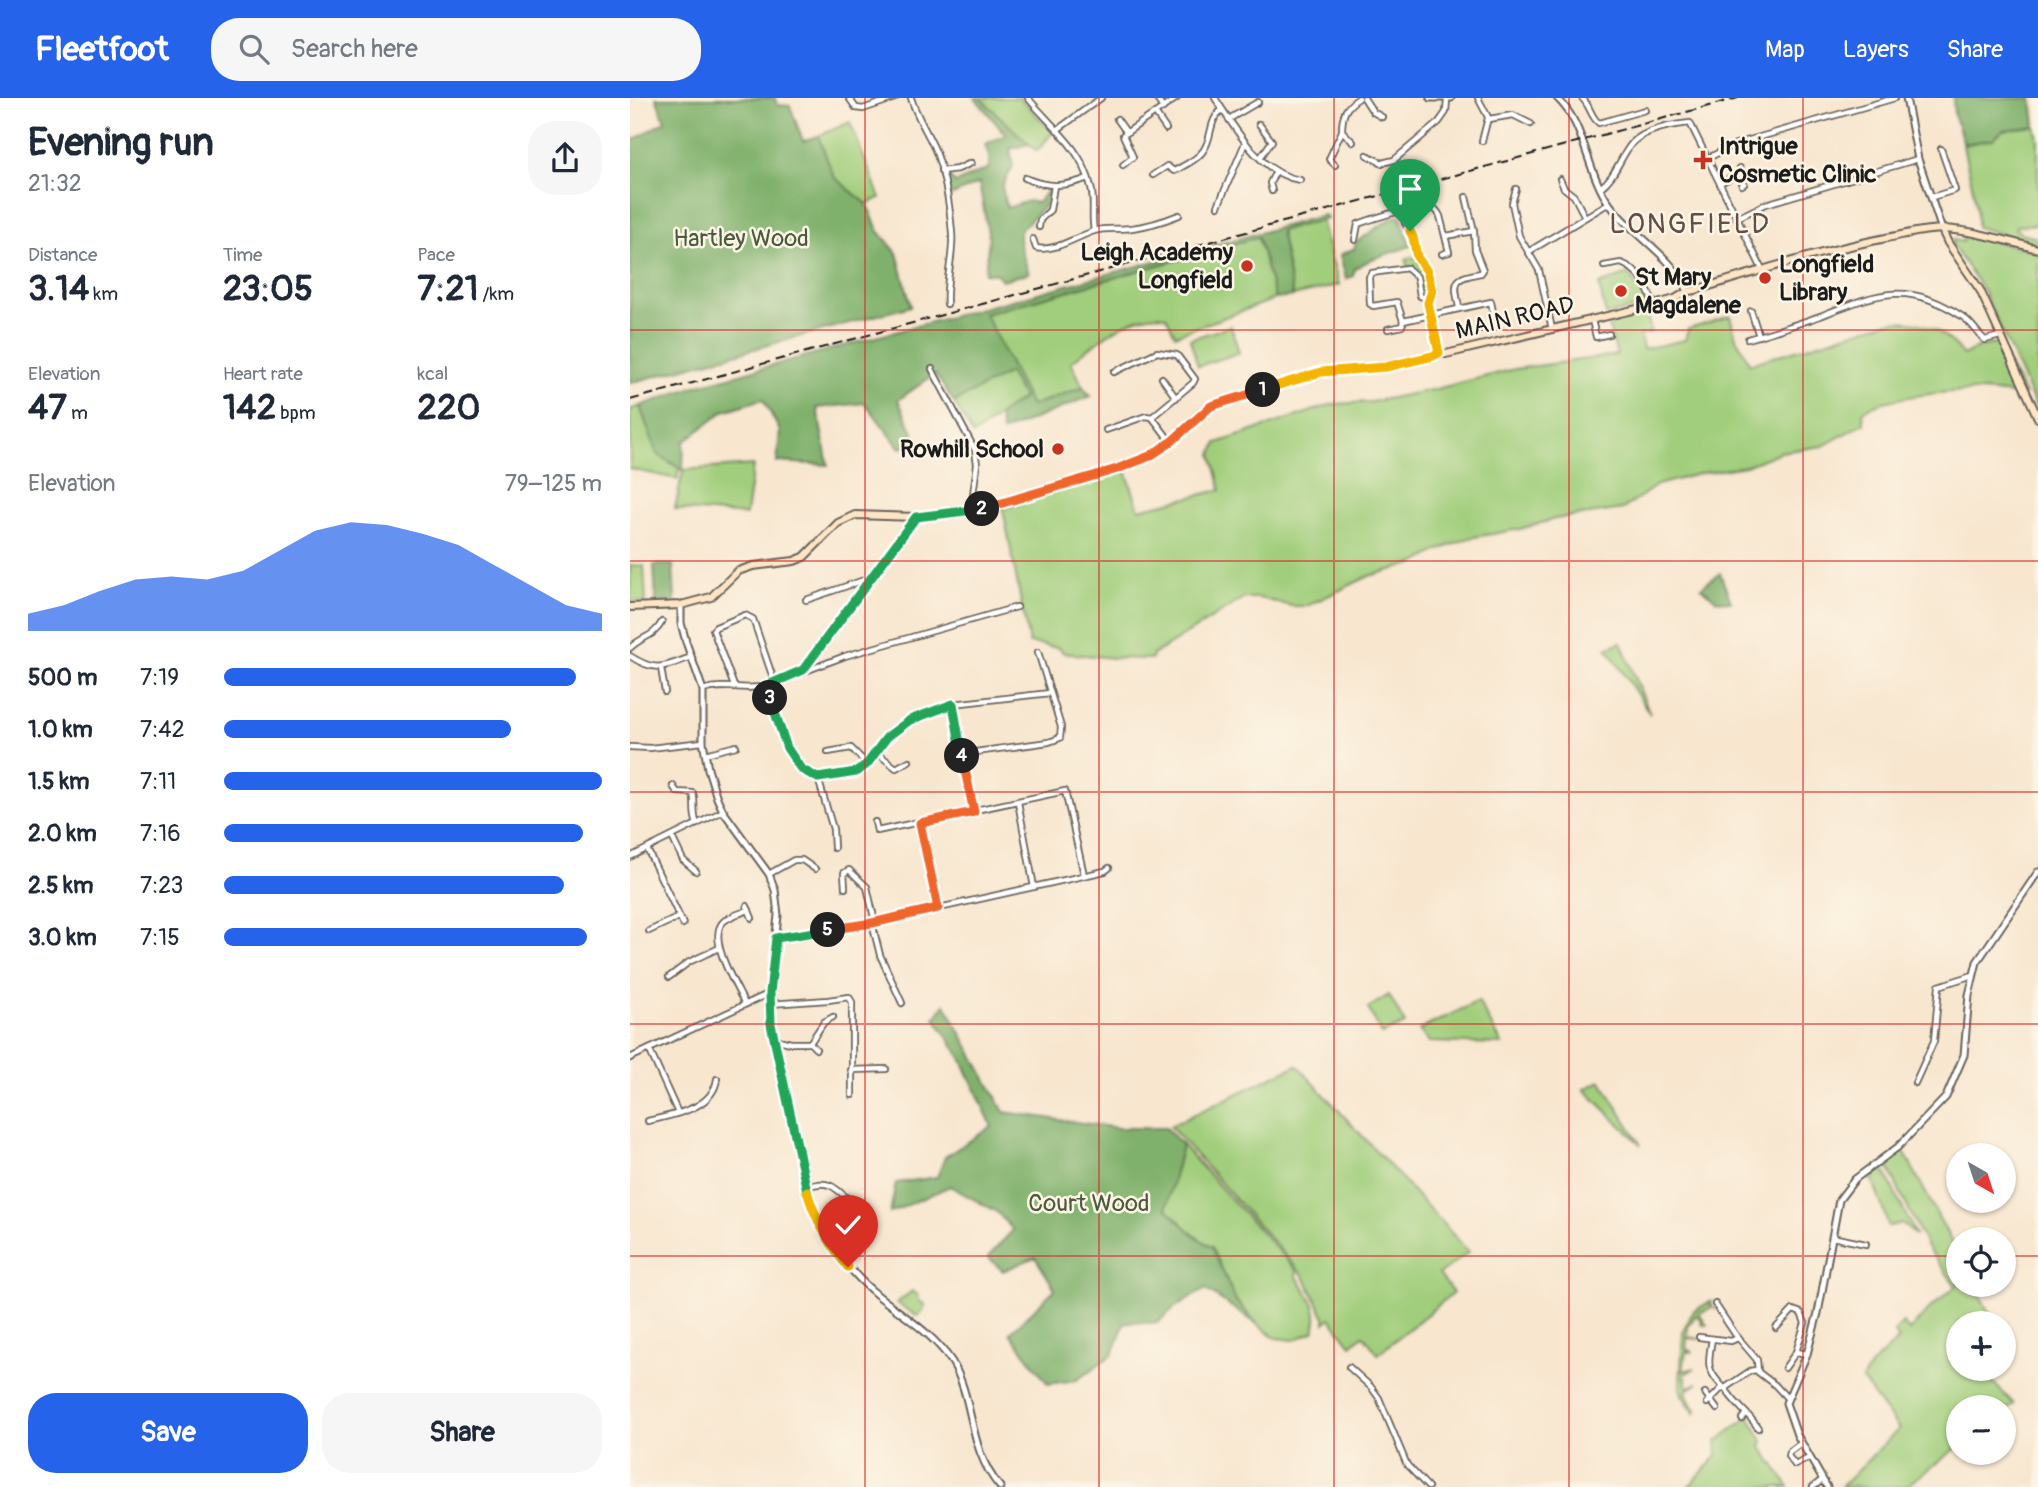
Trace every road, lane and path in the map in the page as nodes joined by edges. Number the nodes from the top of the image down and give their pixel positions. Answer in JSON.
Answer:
{"nodes":[{"id":1,"x":849,"y":98,"type":"edge"},
{"id":2,"x":895,"y":98,"type":"edge"},
{"id":3,"x":911,"y":98,"type":"edge"},
{"id":4,"x":1028,"y":98,"type":"edge"},
{"id":5,"x":1101,"y":98,"type":"edge"},
{"id":6,"x":1156,"y":98,"type":"edge"},
{"id":7,"x":1177,"y":98,"type":"edge"},
{"id":8,"x":1214,"y":98,"type":"edge"},
{"id":9,"x":1362,"y":98,"type":"edge"},
{"id":10,"x":1430,"y":98,"type":"edge"},
{"id":11,"x":1478,"y":98,"type":"edge"},
{"id":12,"x":1557,"y":98,"type":"edge"},
{"id":13,"x":1582,"y":98,"type":"edge"},
{"id":14,"x":1895,"y":98,"type":"edge"},
{"id":15,"x":1906,"y":98,"type":"edge"},
{"id":16,"x":1449,"y":99,"type":"edge"},
{"id":17,"x":1258,"y":102,"type":"dead end"},
{"id":18,"x":1163,"y":108,"type":"junction"},
{"id":19,"x":1223,"y":110,"type":"junction"},
{"id":20,"x":1645,"y":110,"type":"dead end"},
{"id":21,"x":1155,"y":113,"type":"junction"},
{"id":22,"x":1382,"y":117,"type":"dead end"},
{"id":23,"x":1488,"y":118,"type":"junction"},
{"id":24,"x":1117,"y":119,"type":"dead end"},
{"id":25,"x":1229,"y":119,"type":"junction"},
{"id":26,"x":1259,"y":124,"type":"dead end"},
{"id":27,"x":1527,"y":124,"type":"dead end"},
{"id":28,"x":1166,"y":129,"type":"dead end"},
{"id":29,"x":1057,"y":130,"type":"junction"},
{"id":30,"x":1342,"y":131,"type":"junction"},
{"id":31,"x":1127,"y":133,"type":"junction"},
{"id":32,"x":1482,"y":141,"type":"dead end"},
{"id":33,"x":1353,"y":142,"type":"dead end"},
{"id":34,"x":1245,"y":143,"type":"junction"},
{"id":35,"x":1941,"y":149,"type":"dead end"},
{"id":36,"x":1367,"y":155,"type":"dead end"},
{"id":37,"x":1261,"y":158,"type":"junction"},
{"id":38,"x":1708,"y":158,"type":"junction"},
{"id":39,"x":1918,"y":159,"type":"junction"},
{"id":40,"x":971,"y":163,"type":"dead end"},
{"id":41,"x":1123,"y":165,"type":"dead end"},
{"id":42,"x":1335,"y":165,"type":"dead end"},
{"id":43,"x":941,"y":172,"type":"junction"},
{"id":44,"x":1276,"y":172,"type":"junction"},
{"id":45,"x":1153,"y":175,"type":"dead end"},
{"id":46,"x":1025,"y":178,"type":"dead end"},
{"id":47,"x":1088,"y":178,"type":"junction"},
{"id":48,"x":1560,"y":179,"type":"dead end"},
{"id":49,"x":1300,"y":180,"type":"dead end"},
{"id":50,"x":1720,"y":183,"type":"junction"},
{"id":51,"x":1742,"y":185,"type":"dead end"},
{"id":52,"x":1054,"y":186,"type":"junction"},
{"id":53,"x":1600,"y":188,"type":"junction"},
{"id":54,"x":1272,"y":191,"type":"dead end"},
{"id":55,"x":1507,"y":191,"type":"dead end"},
{"id":56,"x":1465,"y":196,"type":"dead end"},
{"id":57,"x":1932,"y":197,"type":"junction"},
{"id":58,"x":1609,"y":203,"type":"junction"},
{"id":59,"x":1218,"y":206,"type":"dead end"},
{"id":60,"x":1405,"y":212,"type":"junction"},
{"id":61,"x":1179,"y":215,"type":"dead end"},
{"id":62,"x":1586,"y":217,"type":"junction"},
{"id":63,"x":1737,"y":218,"type":"junction"},
{"id":64,"x":1039,"y":227,"type":"dead end"},
{"id":65,"x":1942,"y":230,"type":"junction"},
{"id":66,"x":1094,"y":231,"type":"junction"},
{"id":67,"x":1474,"y":231,"type":"junction"},
{"id":68,"x":1446,"y":236,"type":"junction"},
{"id":69,"x":1033,"y":239,"type":"dead end"},
{"id":70,"x":1355,"y":240,"type":"dead end"},
{"id":71,"x":2038,"y":248,"type":"edge"},
{"id":72,"x":1528,"y":252,"type":"junction"},
{"id":73,"x":1442,"y":254,"type":"dead end"},
{"id":74,"x":1604,"y":266,"type":"dead end"},
{"id":75,"x":1762,"y":269,"type":"junction"},
{"id":76,"x":1688,"y":291,"type":"junction"},
{"id":77,"x":1428,"y":299,"type":"junction"},
{"id":78,"x":947,"y":304,"type":"dead end"},
{"id":79,"x":1654,"y":305,"type":"junction"},
{"id":80,"x":1459,"y":307,"type":"junction"},
{"id":81,"x":1751,"y":311,"type":"dead end"},
{"id":82,"x":1431,"y":314,"type":"junction"},
{"id":83,"x":1592,"y":320,"type":"junction"},
{"id":84,"x":1403,"y":321,"type":"junction"},
{"id":85,"x":1496,"y":326,"type":"dead end"},
{"id":86,"x":1388,"y":329,"type":"dead end"},
{"id":87,"x":1552,"y":329,"type":"junction"},
{"id":88,"x":1608,"y":334,"type":"dead end"},
{"id":89,"x":1759,"y":336,"type":"junction"},
{"id":90,"x":2000,"y":336,"type":"junction"},
{"id":91,"x":1748,"y":339,"type":"dead end"},
{"id":92,"x":1439,"y":353,"type":"junction"},
{"id":93,"x":932,"y":369,"type":"dead end"},
{"id":94,"x":1114,"y":372,"type":"dead end"},
{"id":95,"x":1162,"y":378,"type":"dead end"},
{"id":96,"x":1176,"y":398,"type":"junction"},
{"id":97,"x":1152,"y":417,"type":"junction"},
{"id":98,"x":2038,"y":418,"type":"edge"},
{"id":99,"x":1107,"y":430,"type":"dead end"},
{"id":100,"x":1171,"y":442,"type":"junction"},
{"id":101,"x":971,"y":511,"type":"junction"},
{"id":102,"x":916,"y":517,"type":"junction"},
{"id":103,"x":871,"y":578,"type":"junction"},
{"id":104,"x":806,"y":600,"type":"dead end"},
{"id":105,"x":681,"y":605,"type":"junction"},
{"id":106,"x":630,"y":607,"type":"edge"},
{"id":107,"x":1017,"y":607,"type":"dead end"},
{"id":108,"x":662,"y":622,"type":"dead end"},
{"id":109,"x":630,"y":648,"type":"edge"},
{"id":110,"x":1038,"y":652,"type":"dead end"},
{"id":111,"x":630,"y":656,"type":"edge"},
{"id":112,"x":691,"y":657,"type":"junction"},
{"id":113,"x":661,"y":668,"type":"junction"},
{"id":114,"x":803,"y":670,"type":"junction"},
{"id":115,"x":774,"y":682,"type":"junction"},
{"id":116,"x":733,"y":686,"type":"junction"},
{"id":117,"x":766,"y":686,"type":"junction"},
{"id":118,"x":702,"y":690,"type":"junction"},
{"id":119,"x":665,"y":692,"type":"dead end"},
{"id":120,"x":1050,"y":693,"type":"junction"},
{"id":121,"x":953,"y":704,"type":"junction"},
{"id":122,"x":704,"y":742,"type":"junction"},
{"id":123,"x":736,"y":746,"type":"dead end"},
{"id":124,"x":630,"y":747,"type":"edge"},
{"id":125,"x":828,"y":752,"type":"dead end"},
{"id":126,"x":876,"y":752,"type":"junction"},
{"id":127,"x":705,"y":754,"type":"junction"},
{"id":128,"x":961,"y":754,"type":"junction"},
{"id":129,"x":909,"y":761,"type":"dead end"},
{"id":130,"x":867,"y":764,"type":"junction"},
{"id":131,"x":818,"y":778,"type":"junction"},
{"id":132,"x":673,"y":786,"type":"dead end"},
{"id":133,"x":1018,"y":802,"type":"junction"},
{"id":134,"x":723,"y":811,"type":"junction"},
{"id":135,"x":974,"y":812,"type":"junction"},
{"id":136,"x":875,"y":822,"type":"dead end"},
{"id":137,"x":920,"y":823,"type":"junction"},
{"id":138,"x":697,"y":824,"type":"junction"},
{"id":139,"x":672,"y":836,"type":"junction"},
{"id":140,"x":834,"y":848,"type":"dead end"},
{"id":141,"x":647,"y":849,"type":"junction"},
{"id":142,"x":630,"y":856,"type":"edge"},
{"id":143,"x":810,"y":868,"type":"dead end"},
{"id":144,"x":1109,"y":868,"type":"dead end"},
{"id":145,"x":696,"y":871,"type":"dead end"},
{"id":146,"x":2038,"y":872,"type":"edge"},
{"id":147,"x":769,"y":873,"type":"junction"},
{"id":148,"x":1084,"y":875,"type":"junction"},
{"id":149,"x":1034,"y":887,"type":"junction"},
{"id":150,"x":845,"y":888,"type":"dead end"},
{"id":151,"x":938,"y":908,"type":"junction"},
{"id":152,"x":679,"y":917,"type":"junction"},
{"id":153,"x":752,"y":918,"type":"dead end"},
{"id":154,"x":874,"y":923,"type":"junction"},
{"id":155,"x":683,"y":924,"type":"dead end"},
{"id":156,"x":649,"y":931,"type":"dead end"},
{"id":157,"x":776,"y":938,"type":"junction"},
{"id":158,"x":719,"y":948,"type":"junction"},
{"id":159,"x":1973,"y":975,"type":"junction"},
{"id":160,"x":669,"y":977,"type":"dead end"},
{"id":161,"x":770,"y":993,"type":"junction"},
{"id":162,"x":902,"y":1003,"type":"dead end"},
{"id":163,"x":744,"y":1004,"type":"junction"},
{"id":164,"x":770,"y":1004,"type":"junction"},
{"id":165,"x":833,"y":1017,"type":"dead end"},
{"id":166,"x":774,"y":1039,"type":"junction"},
{"id":167,"x":810,"y":1043,"type":"junction"},
{"id":168,"x":649,"y":1049,"type":"junction"},
{"id":169,"x":816,"y":1049,"type":"dead end"},
{"id":170,"x":630,"y":1058,"type":"edge"},
{"id":171,"x":886,"y":1069,"type":"dead end"},
{"id":172,"x":851,"y":1070,"type":"junction"},
{"id":173,"x":717,"y":1079,"type":"dead end"},
{"id":174,"x":1915,"y":1083,"type":"dead end"},
{"id":175,"x":852,"y":1096,"type":"dead end"},
{"id":176,"x":678,"y":1113,"type":"junction"},
{"id":177,"x":648,"y":1121,"type":"dead end"},
{"id":178,"x":806,"y":1188,"type":"junction"},
{"id":179,"x":849,"y":1200,"type":"dead end"},
{"id":180,"x":1832,"y":1237,"type":"junction"},
{"id":181,"x":1866,"y":1244,"type":"dead end"},
{"id":182,"x":1715,"y":1304,"type":"dead end"},
{"id":183,"x":1776,"y":1328,"type":"dead end"},
{"id":184,"x":1699,"y":1337,"type":"dead end"},
{"id":185,"x":1738,"y":1338,"type":"junction"},
{"id":186,"x":1712,"y":1339,"type":"junction"},
{"id":187,"x":1796,"y":1352,"type":"junction"},
{"id":188,"x":1807,"y":1354,"type":"junction"},
{"id":189,"x":1349,"y":1367,"type":"dead end"},
{"id":190,"x":1785,"y":1368,"type":"dead end"},
{"id":191,"x":1756,"y":1370,"type":"junction"},
{"id":192,"x":1724,"y":1387,"type":"junction"},
{"id":193,"x":1705,"y":1393,"type":"dead end"},
{"id":194,"x":1787,"y":1398,"type":"junction"},
{"id":195,"x":1709,"y":1402,"type":"junction"},
{"id":196,"x":1717,"y":1409,"type":"dead end"},
{"id":197,"x":1746,"y":1413,"type":"junction"},
{"id":198,"x":1742,"y":1419,"type":"dead end"},
{"id":199,"x":1758,"y":1428,"type":"dead end"},
{"id":200,"x":1801,"y":1443,"type":"junction"},
{"id":201,"x":1809,"y":1458,"type":"junction"},
{"id":202,"x":1822,"y":1480,"type":"junction"},
{"id":203,"x":1000,"y":1487,"type":"edge"},
{"id":204,"x":1428,"y":1487,"type":"edge"},
{"id":205,"x":1813,"y":1487,"type":"edge"},
{"id":206,"x":1828,"y":1487,"type":"edge"}],
"edges":[{"from":1,"to":2,"type":"street"},
{"from":3,"to":43,"type":"street"},
{"from":4,"to":29,"type":"street"},
{"from":5,"to":29,"type":"street"},
{"from":6,"to":18,"type":"street"},
{"from":7,"to":18,"type":"street"},
{"from":8,"to":19,"type":"street"},
{"from":9,"to":22,"type":"street"},
{"from":9,"to":30,"type":"street"},
{"from":10,"to":16,"type":"street"},
{"from":11,"to":23,"type":"street"},
{"from":12,"to":53,"type":"street"},
{"from":13,"to":20,"type":"street"},
{"from":14,"to":38,"type":"street"},
{"from":15,"to":39,"type":"street"},
{"from":16,"to":36,"type":"street"},
{"from":17,"to":25,"type":"street"},
{"from":18,"to":21,"type":"street"},
{"from":19,"to":25,"type":"street"},
{"from":19,"to":45,"type":"street"},
{"from":21,"to":28,"type":"street"},
{"from":21,"to":31,"type":"street"},
{"from":23,"to":27,"type":"street"},
{"from":23,"to":32,"type":"street"},
{"from":24,"to":31,"type":"street"},
{"from":25,"to":34,"type":"street"},
{"from":26,"to":37,"type":"street"},
{"from":29,"to":47,"type":"street"},
{"from":30,"to":33,"type":"street"},
{"from":30,"to":42,"type":"street"},
{"from":31,"to":41,"type":"street"},
{"from":34,"to":37,"type":"street"},
{"from":34,"to":59,"type":"street"},
{"from":35,"to":57,"type":"street"},
{"from":37,"to":44,"type":"street"},
{"from":38,"to":50,"type":"street"},
{"from":38,"to":53,"type":"street"},
{"from":39,"to":57,"type":"street"},
{"from":39,"to":63,"type":"street"},
{"from":40,"to":43,"type":"street"},
{"from":43,"to":78,"type":"street"},
{"from":44,"to":49,"type":"street"},
{"from":44,"to":54,"type":"street"},
{"from":46,"to":52,"type":"street"},
{"from":47,"to":52,"type":"street"},
{"from":47,"to":66,"type":"street"},
{"from":48,"to":62,"type":"street"},
{"from":50,"to":51,"type":"street"},
{"from":50,"to":63,"type":"street"},
{"from":52,"to":64,"type":"street"},
{"from":53,"to":58,"type":"street"},
{"from":55,"to":72,"type":"street"},
{"from":56,"to":67,"type":"street"},
{"from":57,"to":65,"type":"street"},
{"from":58,"to":62,"type":"street"},
{"from":58,"to":76,"type":"street"},
{"from":60,"to":68,"type":"street"},
{"from":60,"to":70,"type":"street"},
{"from":60,"to":77,"type":"street"},
{"from":61,"to":66,"type":"street"},
{"from":62,"to":72,"type":"street"},
{"from":63,"to":75,"type":"street"},
{"from":65,"to":71,"type":"main road","name":"MAIN ROAD"},
{"from":65,"to":75,"type":"main road","name":"MAIN ROAD"},
{"from":65,"to":90,"type":"main road"},
{"from":66,"to":69,"type":"street"},
{"from":67,"to":68,"type":"street"},
{"from":67,"to":80,"type":"street"},
{"from":68,"to":73,"type":"street"},
{"from":72,"to":87,"type":"street"},
{"from":74,"to":79,"type":"street"},
{"from":75,"to":76,"type":"main road","name":"MAIN ROAD"},
{"from":76,"to":79,"type":"main road","name":"MAIN ROAD"},
{"from":77,"to":82,"type":"street"},
{"from":77,"to":84,"type":"street"},
{"from":79,"to":83,"type":"main road","name":"MAIN ROAD"},
{"from":80,"to":82,"type":"street"},
{"from":80,"to":85,"type":"street"},
{"from":81,"to":89,"type":"street"},
{"from":82,"to":84,"type":"street"},
{"from":82,"to":92,"type":"street"},
{"from":83,"to":87,"type":"main road","name":"MAIN ROAD"},
{"from":83,"to":88,"type":"street","name":"MAIN ROAD"},
{"from":84,"to":86,"type":"street"},
{"from":87,"to":92,"type":"main road","name":"MAIN ROAD"},
{"from":89,"to":90,"type":"street"},
{"from":89,"to":91,"type":"street"},
{"from":90,"to":98,"type":"main road"},
{"from":92,"to":100,"type":"main road","name":"MAIN ROAD"},
{"from":93,"to":101,"type":"street"},
{"from":94,"to":96,"type":"street"},
{"from":95,"to":96,"type":"street"},
{"from":96,"to":97,"type":"street"},
{"from":97,"to":99,"type":"street"},
{"from":97,"to":100,"type":"street"},
{"from":100,"to":101,"type":"main road","name":"MAIN ROAD"},
{"from":101,"to":102,"type":"main road","name":"MAIN ROAD"},
{"from":102,"to":103,"type":"street"},
{"from":102,"to":105,"type":"main road","name":"MAIN ROAD"},
{"from":103,"to":104,"type":"street"},
{"from":103,"to":114,"type":"street"},
{"from":105,"to":106,"type":"main road","name":"MAIN ROAD"},
{"from":105,"to":112,"type":"street"},
{"from":107,"to":114,"type":"street"},
{"from":108,"to":109,"type":"street"},
{"from":110,"to":120,"type":"street"},
{"from":111,"to":113,"type":"street"},
{"from":112,"to":113,"type":"street"},
{"from":112,"to":118,"type":"street"},
{"from":113,"to":119,"type":"street"},
{"from":114,"to":115,"type":"street"},
{"from":115,"to":116,"type":"street"},
{"from":115,"to":117,"type":"street"},
{"from":116,"to":117,"type":"street"},
{"from":116,"to":118,"type":"street"},
{"from":117,"to":131,"type":"street"},
{"from":118,"to":122,"type":"street"},
{"from":120,"to":121,"type":"street"},
{"from":120,"to":128,"type":"street"},
{"from":121,"to":126,"type":"street"},
{"from":121,"to":128,"type":"street"},
{"from":122,"to":124,"type":"street"},
{"from":122,"to":127,"type":"street"},
{"from":123,"to":127,"type":"street"},
{"from":125,"to":130,"type":"street"},
{"from":126,"to":129,"type":"street"},
{"from":126,"to":130,"type":"street"},
{"from":127,"to":134,"type":"street"},
{"from":128,"to":135,"type":"street"},
{"from":130,"to":131,"type":"street"},
{"from":131,"to":140,"type":"street"},
{"from":132,"to":138,"type":"street"},
{"from":133,"to":135,"type":"street"},
{"from":133,"to":148,"type":"street"},
{"from":133,"to":149,"type":"street"},
{"from":134,"to":138,"type":"street"},
{"from":134,"to":147,"type":"street"},
{"from":135,"to":137,"type":"street"},
{"from":136,"to":137,"type":"street"},
{"from":137,"to":151,"type":"street"},
{"from":138,"to":139,"type":"street"},
{"from":139,"to":141,"type":"street"},
{"from":139,"to":145,"type":"street"},
{"from":141,"to":142,"type":"street"},
{"from":141,"to":152,"type":"street"},
{"from":143,"to":147,"type":"street"},
{"from":144,"to":148,"type":"street"},
{"from":146,"to":159,"type":"street"},
{"from":147,"to":157,"type":"street"},
{"from":148,"to":149,"type":"street"},
{"from":149,"to":151,"type":"street"},
{"from":150,"to":154,"type":"street"},
{"from":151,"to":154,"type":"street"},
{"from":152,"to":155,"type":"street"},
{"from":152,"to":156,"type":"street"},
{"from":153,"to":158,"type":"street"},
{"from":154,"to":157,"type":"street"},
{"from":154,"to":162,"type":"street"},
{"from":157,"to":161,"type":"street"},
{"from":158,"to":160,"type":"street"},
{"from":158,"to":163,"type":"street"},
{"from":159,"to":174,"type":"street"},
{"from":159,"to":180,"type":"street"},
{"from":161,"to":163,"type":"street"},
{"from":161,"to":164,"type":"street"},
{"from":163,"to":168,"type":"street"},
{"from":164,"to":166,"type":"street"},
{"from":164,"to":172,"type":"street"},
{"from":165,"to":167,"type":"street"},
{"from":166,"to":167,"type":"street"},
{"from":166,"to":178,"type":"street"},
{"from":167,"to":169,"type":"street"},
{"from":168,"to":170,"type":"street"},
{"from":168,"to":176,"type":"street"},
{"from":171,"to":172,"type":"street"},
{"from":172,"to":175,"type":"street"},
{"from":173,"to":176,"type":"street"},
{"from":176,"to":177,"type":"street"},
{"from":178,"to":179,"type":"street"},
{"from":178,"to":203,"type":"street"},
{"from":180,"to":181,"type":"street"},
{"from":180,"to":188,"type":"street"},
{"from":182,"to":185,"type":"street"},
{"from":183,"to":187,"type":"street"},
{"from":184,"to":186,"type":"street"},
{"from":185,"to":186,"type":"street"},
{"from":185,"to":191,"type":"street"},
{"from":186,"to":192,"type":"street"},
{"from":187,"to":188,"type":"street"},
{"from":187,"to":190,"type":"street"},
{"from":188,"to":194,"type":"street"},
{"from":189,"to":204,"type":"street"},
{"from":191,"to":192,"type":"street"},
{"from":191,"to":194,"type":"street"},
{"from":192,"to":195,"type":"street"},
{"from":192,"to":197,"type":"street"},
{"from":193,"to":195,"type":"street"},
{"from":194,"to":200,"type":"street"},
{"from":195,"to":196,"type":"street"},
{"from":197,"to":198,"type":"street"},
{"from":197,"to":199,"type":"street"},
{"from":200,"to":201,"type":"street"},
{"from":200,"to":201,"type":"street"},
{"from":201,"to":202,"type":"street"},
{"from":202,"to":205,"type":"street"},
{"from":202,"to":206,"type":"street"}]}
